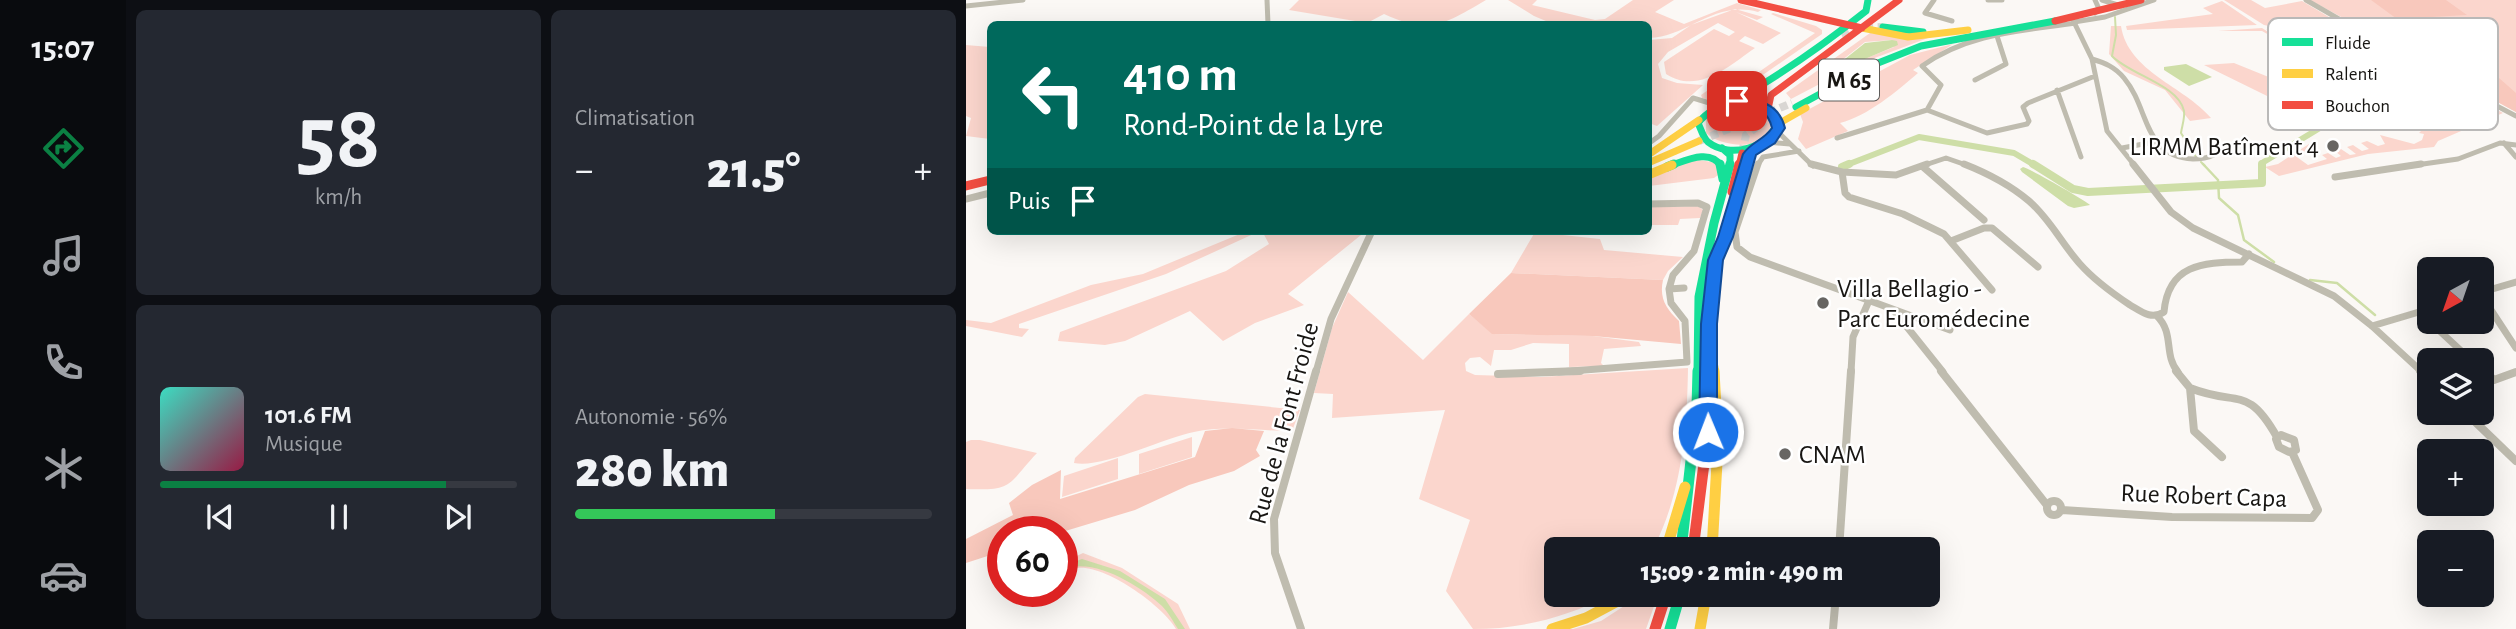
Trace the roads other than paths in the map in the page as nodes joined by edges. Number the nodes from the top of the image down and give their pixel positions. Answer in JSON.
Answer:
{"nodes":[{"id":1,"x":1023,"y":0,"type":"edge"},
{"id":2,"x":1267,"y":0,"type":"edge"},
{"id":3,"x":1741,"y":0,"type":"edge"},
{"id":4,"x":1868,"y":0,"type":"edge"},
{"id":5,"x":1899,"y":0,"type":"edge"},
{"id":6,"x":1934,"y":0,"type":"edge"},
{"id":7,"x":1988,"y":0,"type":"edge"},
{"id":8,"x":2002,"y":0,"type":"edge"},
{"id":9,"x":2141,"y":0,"type":"edge"},
{"id":10,"x":2154,"y":0,"type":"edge"},
{"id":11,"x":2306,"y":0,"type":"edge"},
{"id":12,"x":2102,"y":3,"type":"edge"},
{"id":13,"x":2124,"y":3,"type":"edge"},
{"id":14,"x":966,"y":6,"type":"edge"},
{"id":15,"x":1796,"y":14,"type":"junction"},
{"id":16,"x":2059,"y":17,"type":"junction"},
{"id":17,"x":2338,"y":18,"type":"edge"},
{"id":18,"x":1268,"y":21,"type":"edge"},
{"id":19,"x":2074,"y":22,"type":"junction"},
{"id":20,"x":1849,"y":25,"type":"junction"},
{"id":21,"x":1952,"y":26,"type":"junction"},
{"id":22,"x":1884,"y":27,"type":"tunnel mouth"},
{"id":23,"x":1862,"y":28,"type":"junction"},
{"id":24,"x":1919,"y":31,"type":"junction"},
{"id":25,"x":1996,"y":32,"type":"junction"},
{"id":26,"x":1842,"y":36,"type":"tunnel mouth"},
{"id":27,"x":1903,"y":36,"type":"junction"},
{"id":28,"x":1829,"y":38,"type":"junction"},
{"id":29,"x":1940,"y":43,"type":"junction"},
{"id":30,"x":2092,"y":59,"type":"junction"},
{"id":31,"x":2095,"y":76,"type":"junction"},
{"id":32,"x":1975,"y":79,"type":"dead end"},
{"id":33,"x":1766,"y":82,"type":"junction"},
{"id":34,"x":2057,"y":90,"type":"junction"},
{"id":35,"x":1737,"y":101,"type":"junction"},
{"id":36,"x":2498,"y":107,"type":"edge"},
{"id":37,"x":1768,"y":109,"type":"junction"},
{"id":38,"x":1927,"y":110,"type":"junction"},
{"id":39,"x":1702,"y":112,"type":"junction"},
{"id":40,"x":2516,"y":116,"type":"edge"},
{"id":41,"x":1778,"y":128,"type":"junction"},
{"id":42,"x":1837,"y":138,"type":"dead end"},
{"id":43,"x":1652,"y":141,"type":"edge"},
{"id":44,"x":1767,"y":142,"type":"junction"},
{"id":45,"x":2154,"y":142,"type":"junction"},
{"id":46,"x":2504,"y":143,"type":"junction"},
{"id":47,"x":1790,"y":144,"type":"junction"},
{"id":48,"x":2227,"y":144,"type":"dead end"},
{"id":49,"x":2516,"y":145,"type":"edge"},
{"id":50,"x":1721,"y":148,"type":"junction"},
{"id":51,"x":1755,"y":148,"type":"junction"},
{"id":52,"x":2122,"y":148,"type":"junction"},
{"id":53,"x":1799,"y":151,"type":"junction"},
{"id":54,"x":1652,"y":153,"type":"edge"},
{"id":55,"x":1742,"y":153,"type":"tunnel mouth"},
{"id":56,"x":2081,"y":157,"type":"dead end"},
{"id":57,"x":2516,"y":157,"type":"edge"},
{"id":58,"x":1652,"y":162,"type":"edge"},
{"id":59,"x":1922,"y":166,"type":"junction"},
{"id":60,"x":1652,"y":167,"type":"edge"},
{"id":61,"x":1667,"y":167,"type":"junction"},
{"id":62,"x":1842,"y":172,"type":"junction"},
{"id":63,"x":1652,"y":173,"type":"edge"},
{"id":64,"x":2335,"y":177,"type":"dead end"},
{"id":65,"x":987,"y":182,"type":"edge"},
{"id":66,"x":966,"y":186,"type":"edge"},
{"id":67,"x":987,"y":194,"type":"edge"},
{"id":68,"x":966,"y":199,"type":"edge"},
{"id":69,"x":1721,"y":199,"type":"junction"},
{"id":70,"x":1652,"y":204,"type":"edge"},
{"id":71,"x":1984,"y":220,"type":"dead end"},
{"id":72,"x":1370,"y":235,"type":"edge"},
{"id":73,"x":1951,"y":241,"type":"junction"},
{"id":74,"x":2249,"y":254,"type":"junction"},
{"id":75,"x":1716,"y":260,"type":"junction"},
{"id":76,"x":2038,"y":267,"type":"dead end"},
{"id":77,"x":2516,"y":282,"type":"edge"},
{"id":78,"x":1684,"y":288,"type":"dead end"},
{"id":79,"x":2494,"y":288,"type":"edge"},
{"id":80,"x":1669,"y":289,"type":"junction"},
{"id":81,"x":1992,"y":290,"type":"dead end"},
{"id":82,"x":1868,"y":303,"type":"junction"},
{"id":83,"x":1895,"y":312,"type":"junction"},
{"id":84,"x":2417,"y":313,"type":"edge"},
{"id":85,"x":2494,"y":315,"type":"edge"},
{"id":86,"x":2157,"y":316,"type":"junction"},
{"id":87,"x":2372,"y":326,"type":"junction"},
{"id":88,"x":1950,"y":330,"type":"dead end"},
{"id":89,"x":2443,"y":334,"type":"edge"},
{"id":90,"x":1708,"y":343,"type":"junction"},
{"id":91,"x":2459,"y":348,"type":"edge"},
{"id":92,"x":2516,"y":348,"type":"edge"},
{"id":93,"x":2417,"y":367,"type":"edge"},
{"id":94,"x":2516,"y":372,"type":"edge"},
{"id":95,"x":1498,"y":374,"type":"dead end"},
{"id":96,"x":2494,"y":380,"type":"edge"},
{"id":97,"x":2190,"y":388,"type":"junction"},
{"id":98,"x":2479,"y":425,"type":"edge"},
{"id":99,"x":2277,"y":437,"type":"junction"},
{"id":100,"x":2292,"y":452,"type":"junction"},
{"id":101,"x":2222,"y":457,"type":"dead end"},
{"id":102,"x":2516,"y":461,"type":"edge"},
{"id":103,"x":1691,"y":464,"type":"junction"},
{"id":104,"x":1670,"y":537,"type":"edge"},
{"id":105,"x":1683,"y":537,"type":"edge"},
{"id":106,"x":1695,"y":537,"type":"edge"},
{"id":107,"x":1714,"y":537,"type":"edge"},
{"id":108,"x":1840,"y":537,"type":"edge"},
{"id":109,"x":1607,"y":607,"type":"edge"},
{"id":110,"x":1662,"y":607,"type":"edge"},
{"id":111,"x":1676,"y":607,"type":"edge"},
{"id":112,"x":1705,"y":607,"type":"edge"},
{"id":113,"x":1706,"y":607,"type":"edge"},
{"id":114,"x":1835,"y":607,"type":"edge"},
{"id":115,"x":1301,"y":629,"type":"edge"},
{"id":116,"x":1552,"y":629,"type":"edge"},
{"id":117,"x":1655,"y":629,"type":"edge"},
{"id":118,"x":1670,"y":629,"type":"edge"},
{"id":119,"x":1700,"y":629,"type":"edge"},
{"id":120,"x":1708,"y":629,"type":"edge"},
{"id":121,"x":1833,"y":629,"type":"edge"}],
"edges":[{"from":1,"to":14,"type":"street"},
{"from":2,"to":18,"type":"street"},
{"from":3,"to":15,"type":"main road"},
{"from":4,"to":20,"type":"main road"},
{"from":5,"to":23,"type":"main road"},
{"from":6,"to":21,"type":"street"},
{"from":7,"to":8,"type":"street"},
{"from":9,"to":13,"type":"main road","number":"M 65"},
{"from":10,"to":19,"type":"street"},
{"from":11,"to":17,"type":"street"},
{"from":12,"to":13,"type":"main road","number":"M 65"},
{"from":12,"to":16,"type":"main road","number":"M 65"},
{"from":12,"to":19,"type":"street"},
{"from":13,"to":19,"type":"main road","number":"M 65"},
{"from":15,"to":20,"type":"main road"},
{"from":15,"to":28,"type":"main road"},
{"from":16,"to":19,"type":"street"},
{"from":16,"to":25,"type":"main road","number":"M 65"},
{"from":19,"to":25,"type":"street"},
{"from":19,"to":29,"type":"main road","number":"M 65"},
{"from":19,"to":30,"type":"street"},
{"from":20,"to":23,"type":"main road"},
{"from":20,"to":28,"type":"main road"},
{"from":21,"to":24,"type":"main road"},
{"from":21,"to":25,"type":"main road"},
{"from":21,"to":27,"type":"main road"},
{"from":22,"to":24,"type":"main road"},
{"from":23,"to":27,"type":"main road"},
{"from":23,"to":37,"type":"main road"},
{"from":24,"to":27,"type":"main road"},
{"from":25,"to":29,"type":"main road","number":"M 65"},
{"from":25,"to":32,"type":"street"},
{"from":25,"to":38,"type":"street"},
{"from":26,"to":33,"type":"main road"},
{"from":28,"to":33,"type":"main road"},
{"from":29,"to":41,"type":"main road"},
{"from":30,"to":31,"type":"street"},
{"from":30,"to":45,"type":"street"},
{"from":31,"to":34,"type":"street"},
{"from":31,"to":52,"type":"street"},
{"from":33,"to":35,"type":"main road"},
{"from":34,"to":38,"type":"street"},
{"from":34,"to":56,"type":"street"},
{"from":35,"to":37,"type":"main road"},
{"from":35,"to":39,"type":"main road"},
{"from":36,"to":40,"type":"street"},
{"from":37,"to":41,"type":"main road"},
{"from":38,"to":42,"type":"street"},
{"from":39,"to":43,"type":"street"},
{"from":39,"to":50,"type":"main road"},
{"from":39,"to":54,"type":"main road"},
{"from":41,"to":44,"type":"main road"},
{"from":41,"to":47,"type":"street"},
{"from":44,"to":47,"type":"street"},
{"from":44,"to":51,"type":"main road"},
{"from":45,"to":48,"type":"street"},
{"from":45,"to":52,"type":"street"},
{"from":46,"to":49,"type":"street"},
{"from":46,"to":57,"type":"street"},
{"from":46,"to":64,"type":"street"},
{"from":47,"to":53,"type":"street"},
{"from":50,"to":51,"type":"main road"},
{"from":50,"to":61,"type":"main road"},
{"from":50,"to":69,"type":"main road"},
{"from":51,"to":75,"type":"main road"},
{"from":52,"to":74,"type":"street"},
{"from":53,"to":62,"type":"street"},
{"from":53,"to":82,"type":"street"},
{"from":55,"to":75,"type":"main road"},
{"from":58,"to":60,"type":"main road"},
{"from":59,"to":62,"type":"street"},
{"from":59,"to":71,"type":"street"},
{"from":59,"to":86,"type":"street"},
{"from":61,"to":63,"type":"main road"},
{"from":61,"to":69,"type":"main road"},
{"from":62,"to":73,"type":"street"},
{"from":65,"to":66,"type":"main road"},
{"from":67,"to":68,"type":"street"},
{"from":69,"to":103,"type":"main road"},
{"from":70,"to":80,"type":"street"},
{"from":72,"to":115,"type":"street","name":"Rue de la Font Froide"},
{"from":73,"to":76,"type":"street"},
{"from":73,"to":81,"type":"street"},
{"from":74,"to":86,"type":"street"},
{"from":74,"to":87,"type":"street"},
{"from":75,"to":90,"type":"main road"},
{"from":77,"to":79,"type":"street"},
{"from":78,"to":80,"type":"street"},
{"from":80,"to":95,"type":"street"},
{"from":82,"to":83,"type":"street"},
{"from":82,"to":108,"type":"street"},
{"from":83,"to":88,"type":"street"},
{"from":83,"to":100,"type":"street","name":"Rue Robert Capa"},
{"from":84,"to":87,"type":"street"},
{"from":85,"to":92,"type":"street"},
{"from":86,"to":97,"type":"street"},
{"from":87,"to":93,"type":"street"},
{"from":89,"to":91,"type":"street"},
{"from":90,"to":106,"type":"main road"},
{"from":90,"to":107,"type":"main road"},
{"from":94,"to":96,"type":"street"},
{"from":97,"to":99,"type":"street","name":"Rue Robert Capa"},
{"from":97,"to":101,"type":"street"},
{"from":98,"to":102,"type":"street"},
{"from":99,"to":100,"type":"street","name":"Rue Robert Capa"},
{"from":99,"to":100,"type":"street","name":"Rue Robert Capa"},
{"from":103,"to":104,"type":"main road"},
{"from":103,"to":105,"type":"main road"},
{"from":109,"to":116,"type":"main road"},
{"from":110,"to":117,"type":"main road"},
{"from":111,"to":118,"type":"main road"},
{"from":112,"to":119,"type":"main road"},
{"from":113,"to":120,"type":"main road"},
{"from":114,"to":121,"type":"street"}]}
